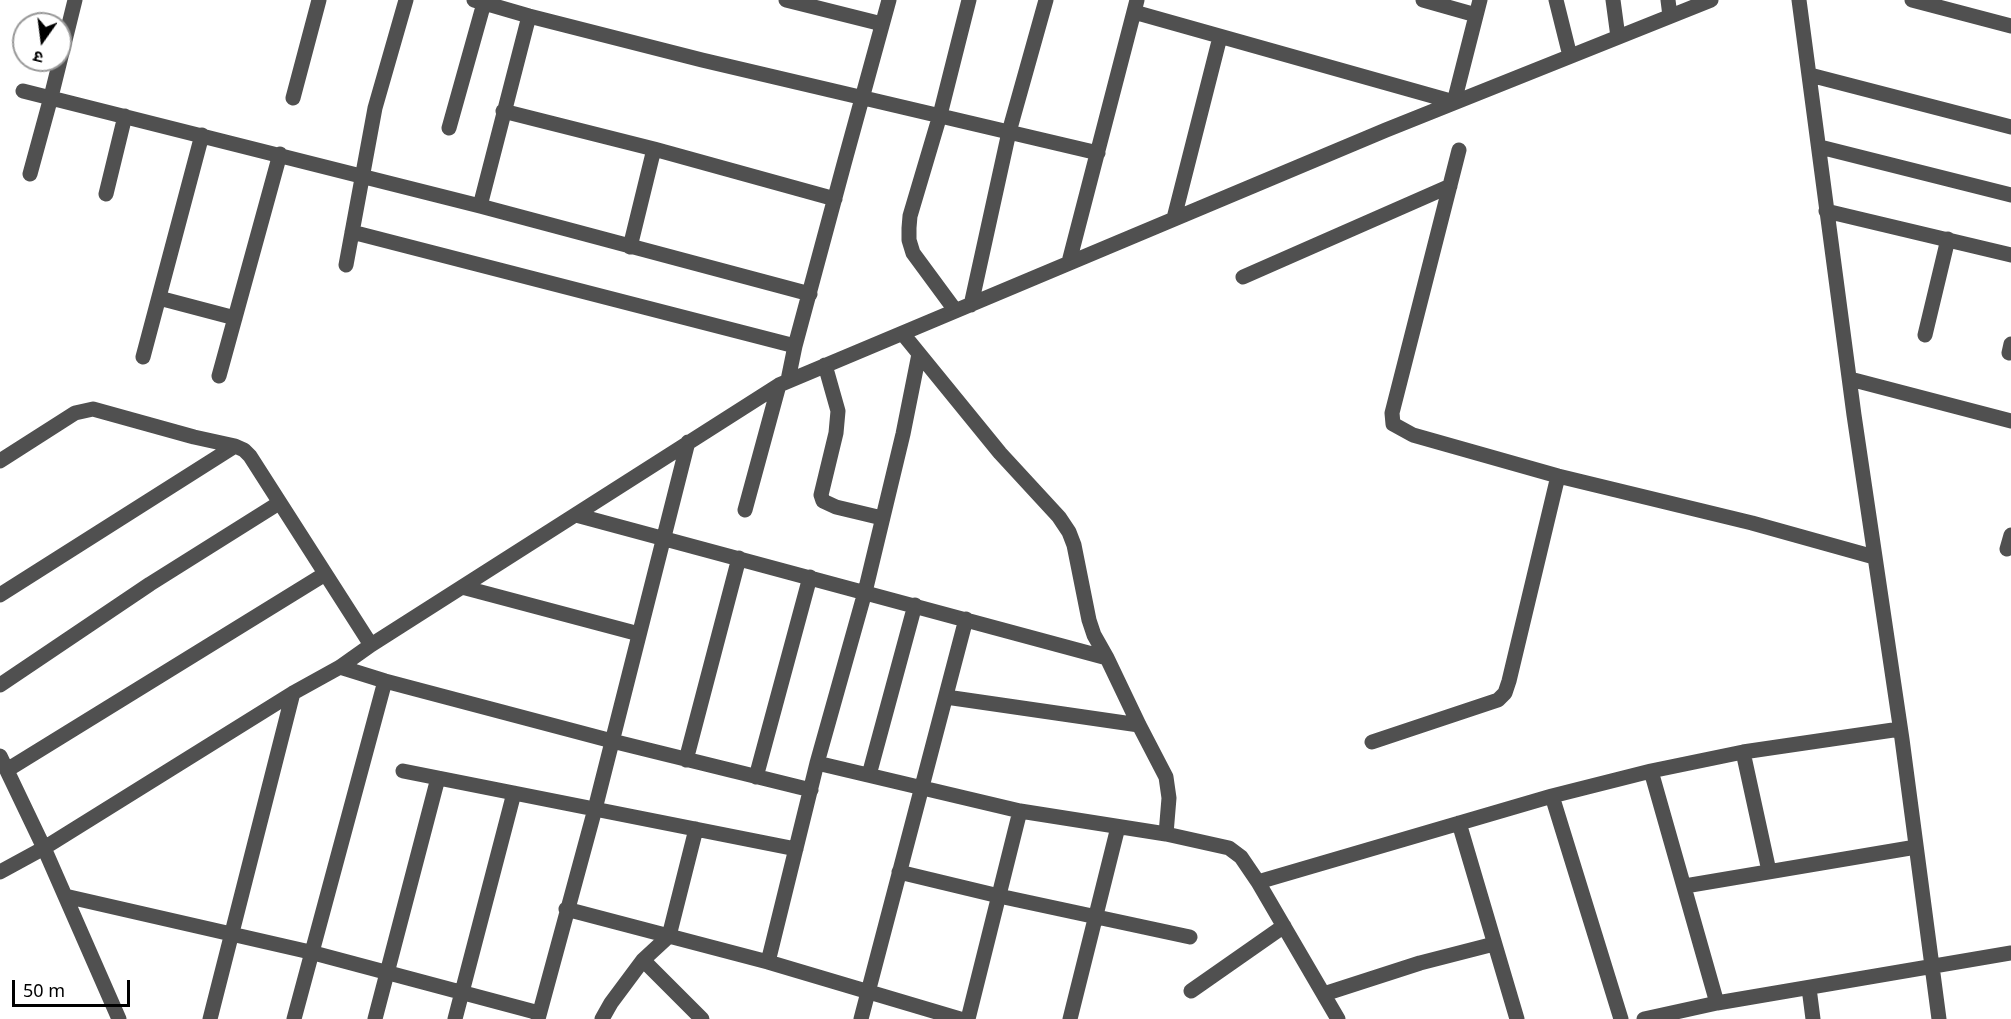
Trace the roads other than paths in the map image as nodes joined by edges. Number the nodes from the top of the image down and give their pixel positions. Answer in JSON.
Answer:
{"nodes":[{"id":1,"x":75,"y":0,"type":"edge"},
{"id":2,"x":319,"y":0,"type":"edge"},
{"id":3,"x":406,"y":0,"type":"edge"},
{"id":4,"x":786,"y":0,"type":"edge"},
{"id":5,"x":889,"y":0,"type":"edge"},
{"id":6,"x":969,"y":0,"type":"edge"},
{"id":7,"x":1046,"y":0,"type":"edge"},
{"id":8,"x":1423,"y":0,"type":"edge"},
{"id":9,"x":1556,"y":0,"type":"edge"},
{"id":10,"x":1612,"y":0,"type":"edge"},
{"id":11,"x":1668,"y":0,"type":"edge"},
{"id":12,"x":1711,"y":0,"type":"edge"},
{"id":13,"x":1799,"y":0,"type":"edge"},
{"id":14,"x":1912,"y":0,"type":"edge"},
{"id":15,"x":479,"y":1,"type":"edge"},
{"id":16,"x":1135,"y":6,"type":"edge"},
{"id":17,"x":1478,"y":7,"type":"edge"},
{"id":18,"x":529,"y":16,"type":"junction"},
{"id":19,"x":1670,"y":16,"type":"junction"},
{"id":20,"x":882,"y":24,"type":"junction"},
{"id":21,"x":2011,"y":26,"type":"edge"},
{"id":22,"x":1618,"y":36,"type":"junction"},
{"id":23,"x":1220,"y":37,"type":"junction"},
{"id":24,"x":1570,"y":56,"type":"junction"},
{"id":25,"x":1810,"y":75,"type":"junction"},
{"id":26,"x":23,"y":91,"type":"dead end"},
{"id":27,"x":51,"y":97,"type":"junction"},
{"id":28,"x":294,"y":98,"type":"dead end"},
{"id":29,"x":862,"y":99,"type":"junction"},
{"id":30,"x":1454,"y":102,"type":"junction"},
{"id":31,"x":503,"y":111,"type":"junction"},
{"id":32,"x":940,"y":115,"type":"junction"},
{"id":33,"x":125,"y":116,"type":"junction"},
{"id":34,"x":2011,"y":127,"type":"edge"},
{"id":35,"x":449,"y":128,"type":"dead end"},
{"id":36,"x":1009,"y":132,"type":"junction"},
{"id":37,"x":202,"y":135,"type":"junction"},
{"id":38,"x":1820,"y":147,"type":"junction"},
{"id":39,"x":654,"y":149,"type":"junction"},
{"id":40,"x":1459,"y":150,"type":"dead end"},
{"id":41,"x":1098,"y":153,"type":"junction"},
{"id":42,"x":280,"y":154,"type":"junction"},
{"id":43,"x":30,"y":174,"type":"dead end"},
{"id":44,"x":363,"y":176,"type":"junction"},
{"id":45,"x":1450,"y":186,"type":"junction"},
{"id":46,"x":106,"y":194,"type":"dead end"},
{"id":47,"x":2011,"y":195,"type":"edge"},
{"id":48,"x":835,"y":199,"type":"junction"},
{"id":49,"x":480,"y":206,"type":"junction"},
{"id":50,"x":1826,"y":211,"type":"junction"},
{"id":51,"x":1174,"y":218,"type":"junction"},
{"id":52,"x":352,"y":232,"type":"junction"},
{"id":53,"x":1948,"y":239,"type":"junction"},
{"id":54,"x":630,"y":247,"type":"junction"},
{"id":55,"x":2011,"y":255,"type":"edge"},
{"id":56,"x":1069,"y":262,"type":"junction"},
{"id":57,"x":346,"y":265,"type":"dead end"},
{"id":58,"x":1243,"y":277,"type":"dead end"},
{"id":59,"x":810,"y":294,"type":"junction"},
{"id":60,"x":159,"y":298,"type":"junction"},
{"id":61,"x":971,"y":305,"type":"junction"},
{"id":62,"x":955,"y":310,"type":"junction"},
{"id":63,"x":235,"y":318,"type":"junction"},
{"id":64,"x":903,"y":334,"type":"junction"},
{"id":65,"x":1925,"y":335,"type":"dead end"},
{"id":66,"x":795,"y":346,"type":"junction"},
{"id":67,"x":919,"y":354,"type":"junction"},
{"id":68,"x":143,"y":357,"type":"dead end"},
{"id":69,"x":825,"y":365,"type":"junction"},
{"id":70,"x":219,"y":376,"type":"dead end"},
{"id":71,"x":1850,"y":379,"type":"junction"},
{"id":72,"x":784,"y":383,"type":"junction"},
{"id":73,"x":2011,"y":421,"type":"edge"},
{"id":74,"x":688,"y":442,"type":"junction"},
{"id":75,"x":235,"y":446,"type":"junction"},
{"id":76,"x":0,"y":461,"type":"edge"},
{"id":77,"x":1558,"y":476,"type":"junction"},
{"id":78,"x":279,"y":503,"type":"junction"},
{"id":79,"x":745,"y":510,"type":"dead end"},
{"id":80,"x":576,"y":515,"type":"junction"},
{"id":81,"x":882,"y":518,"type":"junction"},
{"id":82,"x":664,"y":538,"type":"junction"},
{"id":83,"x":1874,"y":557,"type":"junction"},
{"id":84,"x":739,"y":558,"type":"junction"},
{"id":85,"x":325,"y":574,"type":"junction"},
{"id":86,"x":810,"y":577,"type":"junction"},
{"id":87,"x":462,"y":587,"type":"junction"},
{"id":88,"x":865,"y":592,"type":"junction"},
{"id":89,"x":0,"y":595,"type":"edge"},
{"id":90,"x":915,"y":605,"type":"junction"},
{"id":91,"x":966,"y":619,"type":"junction"},
{"id":92,"x":639,"y":634,"type":"junction"},
{"id":93,"x":370,"y":645,"type":"junction"},
{"id":94,"x":1107,"y":658,"type":"junction"},
{"id":95,"x":340,"y":667,"type":"junction"},
{"id":96,"x":385,"y":681,"type":"junction"},
{"id":97,"x":0,"y":685,"type":"edge"},
{"id":98,"x":293,"y":693,"type":"junction"},
{"id":99,"x":946,"y":697,"type":"junction"},
{"id":100,"x":1138,"y":725,"type":"junction"},
{"id":101,"x":1900,"y":729,"type":"junction"},
{"id":102,"x":612,"y":741,"type":"junction"},
{"id":103,"x":1372,"y":742,"type":"dead end"},
{"id":104,"x":1743,"y":752,"type":"junction"},
{"id":105,"x":0,"y":756,"type":"edge"},
{"id":106,"x":686,"y":760,"type":"junction"},
{"id":107,"x":817,"y":763,"type":"junction"},
{"id":108,"x":7,"y":770,"type":"junction"},
{"id":109,"x":403,"y":771,"type":"dead end"},
{"id":110,"x":1651,"y":771,"type":"junction"},
{"id":111,"x":869,"y":775,"type":"junction"},
{"id":112,"x":756,"y":777,"type":"junction"},
{"id":113,"x":438,"y":778,"type":"junction"},
{"id":114,"x":922,"y":788,"type":"junction"},
{"id":115,"x":811,"y":790,"type":"junction"},
{"id":116,"x":514,"y":793,"type":"junction"},
{"id":117,"x":1552,"y":796,"type":"junction"},
{"id":118,"x":595,"y":809,"type":"junction"},
{"id":119,"x":1020,"y":811,"type":"junction"},
{"id":120,"x":1459,"y":823,"type":"junction"},
{"id":121,"x":1118,"y":827,"type":"junction"},
{"id":122,"x":696,"y":829,"type":"junction"},
{"id":123,"x":1166,"y":834,"type":"junction"},
{"id":124,"x":1916,"y":847,"type":"junction"},
{"id":125,"x":44,"y":848,"type":"junction"},
{"id":126,"x":796,"y":849,"type":"junction"},
{"id":127,"x":1769,"y":871,"type":"junction"},
{"id":128,"x":0,"y":872,"type":"edge"},
{"id":129,"x":899,"y":872,"type":"junction"},
{"id":130,"x":1258,"y":882,"type":"junction"},
{"id":131,"x":1685,"y":886,"type":"junction"},
{"id":132,"x":65,"y":896,"type":"junction"},
{"id":133,"x":999,"y":896,"type":"junction"},
{"id":134,"x":566,"y":909,"type":"junction"},
{"id":135,"x":1097,"y":916,"type":"junction"},
{"id":136,"x":1284,"y":926,"type":"junction"},
{"id":137,"x":231,"y":934,"type":"junction"},
{"id":138,"x":669,"y":936,"type":"junction"},
{"id":139,"x":1191,"y":937,"type":"dead end"},
{"id":140,"x":1494,"y":944,"type":"junction"},
{"id":141,"x":310,"y":952,"type":"junction"},
{"id":142,"x":2011,"y":953,"type":"edge"},
{"id":143,"x":643,"y":960,"type":"junction"},
{"id":144,"x":768,"y":962,"type":"junction"},
{"id":145,"x":1932,"y":968,"type":"junction"},
{"id":146,"x":387,"y":973,"type":"junction"},
{"id":147,"x":1809,"y":988,"type":"junction"},
{"id":148,"x":1191,"y":991,"type":"dead end"},
{"id":149,"x":462,"y":993,"type":"junction"},
{"id":150,"x":867,"y":993,"type":"junction"},
{"id":151,"x":1324,"y":994,"type":"junction"},
{"id":152,"x":1717,"y":1003,"type":"junction"},
{"id":153,"x":539,"y":1016,"type":"edge"},
{"id":154,"x":1337,"y":1017,"type":"edge"},
{"id":155,"x":119,"y":1019,"type":"edge"},
{"id":156,"x":210,"y":1019,"type":"edge"},
{"id":157,"x":294,"y":1019,"type":"edge"},
{"id":158,"x":375,"y":1019,"type":"edge"},
{"id":159,"x":455,"y":1019,"type":"edge"},
{"id":160,"x":602,"y":1019,"type":"edge"},
{"id":161,"x":702,"y":1019,"type":"edge"},
{"id":162,"x":861,"y":1019,"type":"edge"},
{"id":163,"x":960,"y":1019,"type":"edge"},
{"id":164,"x":968,"y":1019,"type":"edge"},
{"id":165,"x":1070,"y":1019,"type":"edge"},
{"id":166,"x":1320,"y":1019,"type":"edge"},
{"id":167,"x":1517,"y":1019,"type":"edge"},
{"id":168,"x":1621,"y":1019,"type":"edge"},
{"id":169,"x":1644,"y":1019,"type":"edge"},
{"id":170,"x":1813,"y":1019,"type":"edge"},
{"id":171,"x":1939,"y":1019,"type":"edge"}],
"edges":[{"from":1,"to":27,"type":"street"},
{"from":2,"to":28,"type":"street"},
{"from":3,"to":44,"type":"street"},
{"from":4,"to":20,"type":"street"},
{"from":5,"to":20,"type":"street"},
{"from":6,"to":32,"type":"street"},
{"from":7,"to":36,"type":"street"},
{"from":8,"to":17,"type":"street"},
{"from":9,"to":24,"type":"street"},
{"from":10,"to":22,"type":"street"},
{"from":11,"to":19,"type":"street"},
{"from":12,"to":19,"type":"street"},
{"from":13,"to":25,"type":"street"},
{"from":14,"to":21,"type":"street"},
{"from":15,"to":18,"type":"street"},
{"from":15,"to":35,"type":"street"},
{"from":16,"to":23,"type":"street"},
{"from":16,"to":41,"type":"street"},
{"from":17,"to":30,"type":"street"},
{"from":18,"to":29,"type":"street"},
{"from":18,"to":31,"type":"street"},
{"from":19,"to":22,"type":"street"},
{"from":20,"to":29,"type":"street"},
{"from":22,"to":24,"type":"street"},
{"from":23,"to":30,"type":"street"},
{"from":23,"to":51,"type":"street"},
{"from":24,"to":30,"type":"street"},
{"from":25,"to":34,"type":"street"},
{"from":25,"to":38,"type":"street"},
{"from":26,"to":27,"type":"street"},
{"from":27,"to":33,"type":"street"},
{"from":27,"to":43,"type":"street"},
{"from":29,"to":32,"type":"street"},
{"from":29,"to":48,"type":"street"},
{"from":30,"to":51,"type":"street"},
{"from":31,"to":39,"type":"street"},
{"from":31,"to":49,"type":"street"},
{"from":32,"to":36,"type":"street"},
{"from":32,"to":62,"type":"street"},
{"from":33,"to":37,"type":"street"},
{"from":33,"to":46,"type":"street"},
{"from":36,"to":41,"type":"street"},
{"from":36,"to":61,"type":"street"},
{"from":37,"to":42,"type":"street"},
{"from":37,"to":60,"type":"street"},
{"from":38,"to":47,"type":"street"},
{"from":38,"to":50,"type":"street"},
{"from":39,"to":48,"type":"street"},
{"from":39,"to":54,"type":"street"},
{"from":40,"to":45,"type":"street"},
{"from":41,"to":56,"type":"street"},
{"from":42,"to":44,"type":"street"},
{"from":42,"to":63,"type":"street"},
{"from":44,"to":49,"type":"street"},
{"from":44,"to":52,"type":"street"},
{"from":45,"to":58,"type":"street"},
{"from":45,"to":77,"type":"street"},
{"from":48,"to":59,"type":"street"},
{"from":49,"to":54,"type":"street"},
{"from":50,"to":53,"type":"street"},
{"from":50,"to":71,"type":"street"},
{"from":51,"to":56,"type":"street"},
{"from":52,"to":57,"type":"street"},
{"from":52,"to":66,"type":"street"},
{"from":53,"to":55,"type":"street"},
{"from":53,"to":65,"type":"street"},
{"from":54,"to":59,"type":"street"},
{"from":56,"to":61,"type":"street"},
{"from":59,"to":66,"type":"street"},
{"from":60,"to":63,"type":"street"},
{"from":60,"to":68,"type":"street"},
{"from":61,"to":62,"type":"street"},
{"from":62,"to":64,"type":"street"},
{"from":63,"to":70,"type":"street"},
{"from":64,"to":67,"type":"street"},
{"from":64,"to":69,"type":"street"},
{"from":66,"to":72,"type":"street"},
{"from":67,"to":81,"type":"street"},
{"from":67,"to":94,"type":"street"},
{"from":69,"to":72,"type":"street"},
{"from":69,"to":81,"type":"street"},
{"from":71,"to":73,"type":"street"},
{"from":71,"to":83,"type":"street"},
{"from":72,"to":74,"type":"street"},
{"from":72,"to":79,"type":"street"},
{"from":74,"to":80,"type":"street"},
{"from":74,"to":82,"type":"street"},
{"from":75,"to":76,"type":"street"},
{"from":75,"to":78,"type":"street"},
{"from":75,"to":89,"type":"street"},
{"from":77,"to":83,"type":"street"},
{"from":77,"to":103,"type":"street"},
{"from":78,"to":85,"type":"street"},
{"from":78,"to":97,"type":"street"},
{"from":80,"to":82,"type":"street"},
{"from":80,"to":87,"type":"street"},
{"from":81,"to":88,"type":"street"},
{"from":82,"to":84,"type":"street"},
{"from":82,"to":92,"type":"street"},
{"from":83,"to":101,"type":"street"},
{"from":84,"to":86,"type":"street"},
{"from":84,"to":106,"type":"street"},
{"from":85,"to":93,"type":"street"},
{"from":85,"to":108,"type":"street"},
{"from":86,"to":88,"type":"street"},
{"from":86,"to":112,"type":"street"},
{"from":87,"to":92,"type":"street"},
{"from":87,"to":93,"type":"street"},
{"from":88,"to":90,"type":"street"},
{"from":88,"to":107,"type":"street"},
{"from":90,"to":91,"type":"street"},
{"from":90,"to":111,"type":"street"},
{"from":91,"to":94,"type":"street"},
{"from":91,"to":99,"type":"street"},
{"from":92,"to":102,"type":"street"},
{"from":93,"to":95,"type":"street"},
{"from":94,"to":100,"type":"street"},
{"from":95,"to":96,"type":"street"},
{"from":95,"to":98,"type":"street"},
{"from":96,"to":102,"type":"street"},
{"from":96,"to":141,"type":"street"},
{"from":98,"to":125,"type":"street"},
{"from":98,"to":137,"type":"street"},
{"from":99,"to":100,"type":"street"},
{"from":99,"to":114,"type":"street"},
{"from":100,"to":123,"type":"street"},
{"from":101,"to":104,"type":"street"},
{"from":101,"to":124,"type":"street"},
{"from":102,"to":106,"type":"street"},
{"from":102,"to":118,"type":"street"},
{"from":104,"to":110,"type":"street"},
{"from":104,"to":127,"type":"street"},
{"from":105,"to":108,"type":"street"},
{"from":106,"to":112,"type":"street"},
{"from":107,"to":111,"type":"street"},
{"from":107,"to":115,"type":"street"},
{"from":108,"to":125,"type":"street"},
{"from":109,"to":113,"type":"street"},
{"from":110,"to":117,"type":"street"},
{"from":110,"to":131,"type":"street"},
{"from":111,"to":114,"type":"street"},
{"from":112,"to":115,"type":"street"},
{"from":113,"to":116,"type":"street"},
{"from":113,"to":146,"type":"street"},
{"from":114,"to":119,"type":"street"},
{"from":114,"to":129,"type":"street"},
{"from":115,"to":126,"type":"street"},
{"from":116,"to":118,"type":"street"},
{"from":116,"to":149,"type":"street"},
{"from":117,"to":120,"type":"street"},
{"from":117,"to":168,"type":"street"},
{"from":118,"to":122,"type":"street"},
{"from":118,"to":134,"type":"street"},
{"from":119,"to":121,"type":"street"},
{"from":119,"to":133,"type":"street"},
{"from":120,"to":130,"type":"street"},
{"from":120,"to":140,"type":"street"},
{"from":121,"to":123,"type":"street"},
{"from":121,"to":135,"type":"street"},
{"from":122,"to":126,"type":"street"},
{"from":122,"to":138,"type":"street"},
{"from":123,"to":130,"type":"street"},
{"from":124,"to":127,"type":"street"},
{"from":124,"to":145,"type":"street"},
{"from":125,"to":128,"type":"street"},
{"from":125,"to":132,"type":"street"},
{"from":126,"to":144,"type":"street"},
{"from":127,"to":131,"type":"street"},
{"from":129,"to":133,"type":"street"},
{"from":129,"to":150,"type":"street"},
{"from":130,"to":136,"type":"street"},
{"from":131,"to":152,"type":"street"},
{"from":132,"to":137,"type":"street"},
{"from":132,"to":155,"type":"street"},
{"from":133,"to":135,"type":"street"},
{"from":133,"to":164,"type":"street"},
{"from":134,"to":138,"type":"street"},
{"from":134,"to":153,"type":"street"},
{"from":135,"to":139,"type":"street"},
{"from":135,"to":165,"type":"street"},
{"from":136,"to":148,"type":"street"},
{"from":136,"to":151,"type":"street"},
{"from":137,"to":141,"type":"street"},
{"from":137,"to":156,"type":"street"},
{"from":138,"to":143,"type":"street"},
{"from":138,"to":144,"type":"street"},
{"from":140,"to":151,"type":"street"},
{"from":140,"to":167,"type":"street"},
{"from":141,"to":146,"type":"street"},
{"from":141,"to":157,"type":"street"},
{"from":142,"to":145,"type":"street"},
{"from":143,"to":160,"type":"street"},
{"from":143,"to":161,"type":"street"},
{"from":144,"to":150,"type":"street"},
{"from":145,"to":147,"type":"street"},
{"from":145,"to":171,"type":"street"},
{"from":146,"to":149,"type":"street"},
{"from":146,"to":158,"type":"street"},
{"from":147,"to":152,"type":"street"},
{"from":147,"to":170,"type":"street"},
{"from":149,"to":153,"type":"street"},
{"from":149,"to":159,"type":"street"},
{"from":150,"to":162,"type":"street"},
{"from":150,"to":163,"type":"street"},
{"from":151,"to":154,"type":"street"},
{"from":152,"to":169,"type":"street"},
{"from":154,"to":166,"type":"street"}]}
